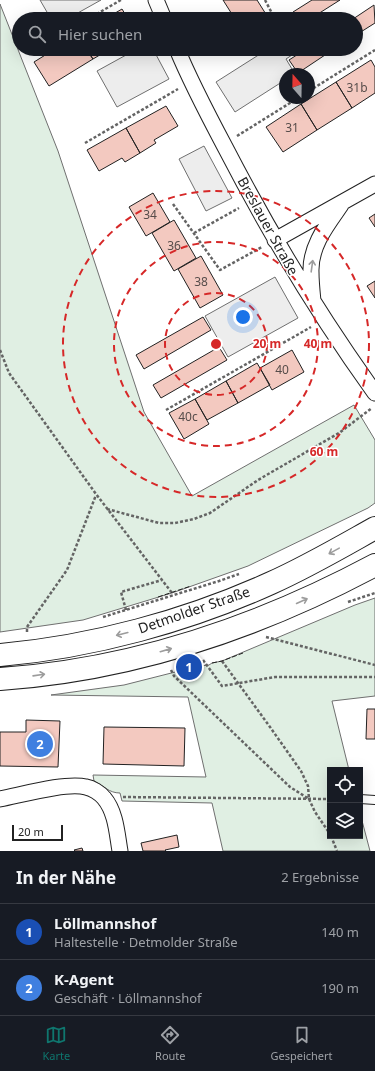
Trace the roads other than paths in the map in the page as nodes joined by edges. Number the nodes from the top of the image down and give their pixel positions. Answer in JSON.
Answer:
{"nodes":[{"id":1,"x":156,"y":0,"type":"edge"},
{"id":2,"x":161,"y":12,"type":"edge"},
{"id":3,"x":180,"y":56,"type":"edge"},
{"id":4,"x":375,"y":184,"type":"edge"},
{"id":5,"x":344,"y":201,"type":"junction"},
{"id":6,"x":275,"y":240,"type":"junction"},
{"id":7,"x":314,"y":304,"type":"junction"},
{"id":8,"x":375,"y":393,"type":"edge"},
{"id":9,"x":373,"y":528,"type":"edge"},
{"id":10,"x":375,"y":565,"type":"edge"},
{"id":11,"x":0,"y":655,"type":"edge"},
{"id":12,"x":0,"y":679,"type":"edge"},
{"id":13,"x":0,"y":799,"type":"edge"},
{"id":14,"x":363,"y":800,"type":"edge"},
{"id":15,"x":375,"y":800,"type":"edge"},
{"id":16,"x":120,"y":851,"type":"edge"}],
"edges":[{"from":1,"to":2,"type":"street"},
{"from":3,"to":6,"type":"street","name":"Breslauer Straße"},
{"from":4,"to":5,"type":"street"},
{"from":5,"to":6,"type":"street"},
{"from":7,"to":5,"type":"street","one_way":true},
{"from":6,"to":7,"type":"street","name":"Breslauer Straße"},
{"from":7,"to":8,"type":"street","name":"Breslauer Straße"},
{"from":9,"to":11,"type":"main road","name":"Detmolder Straße","one_way":true},
{"from":12,"to":10,"type":"main road","name":"Detmolder Straße","one_way":true},
{"from":13,"to":16,"type":"street"},
{"from":14,"to":15,"type":"lane"}]}
